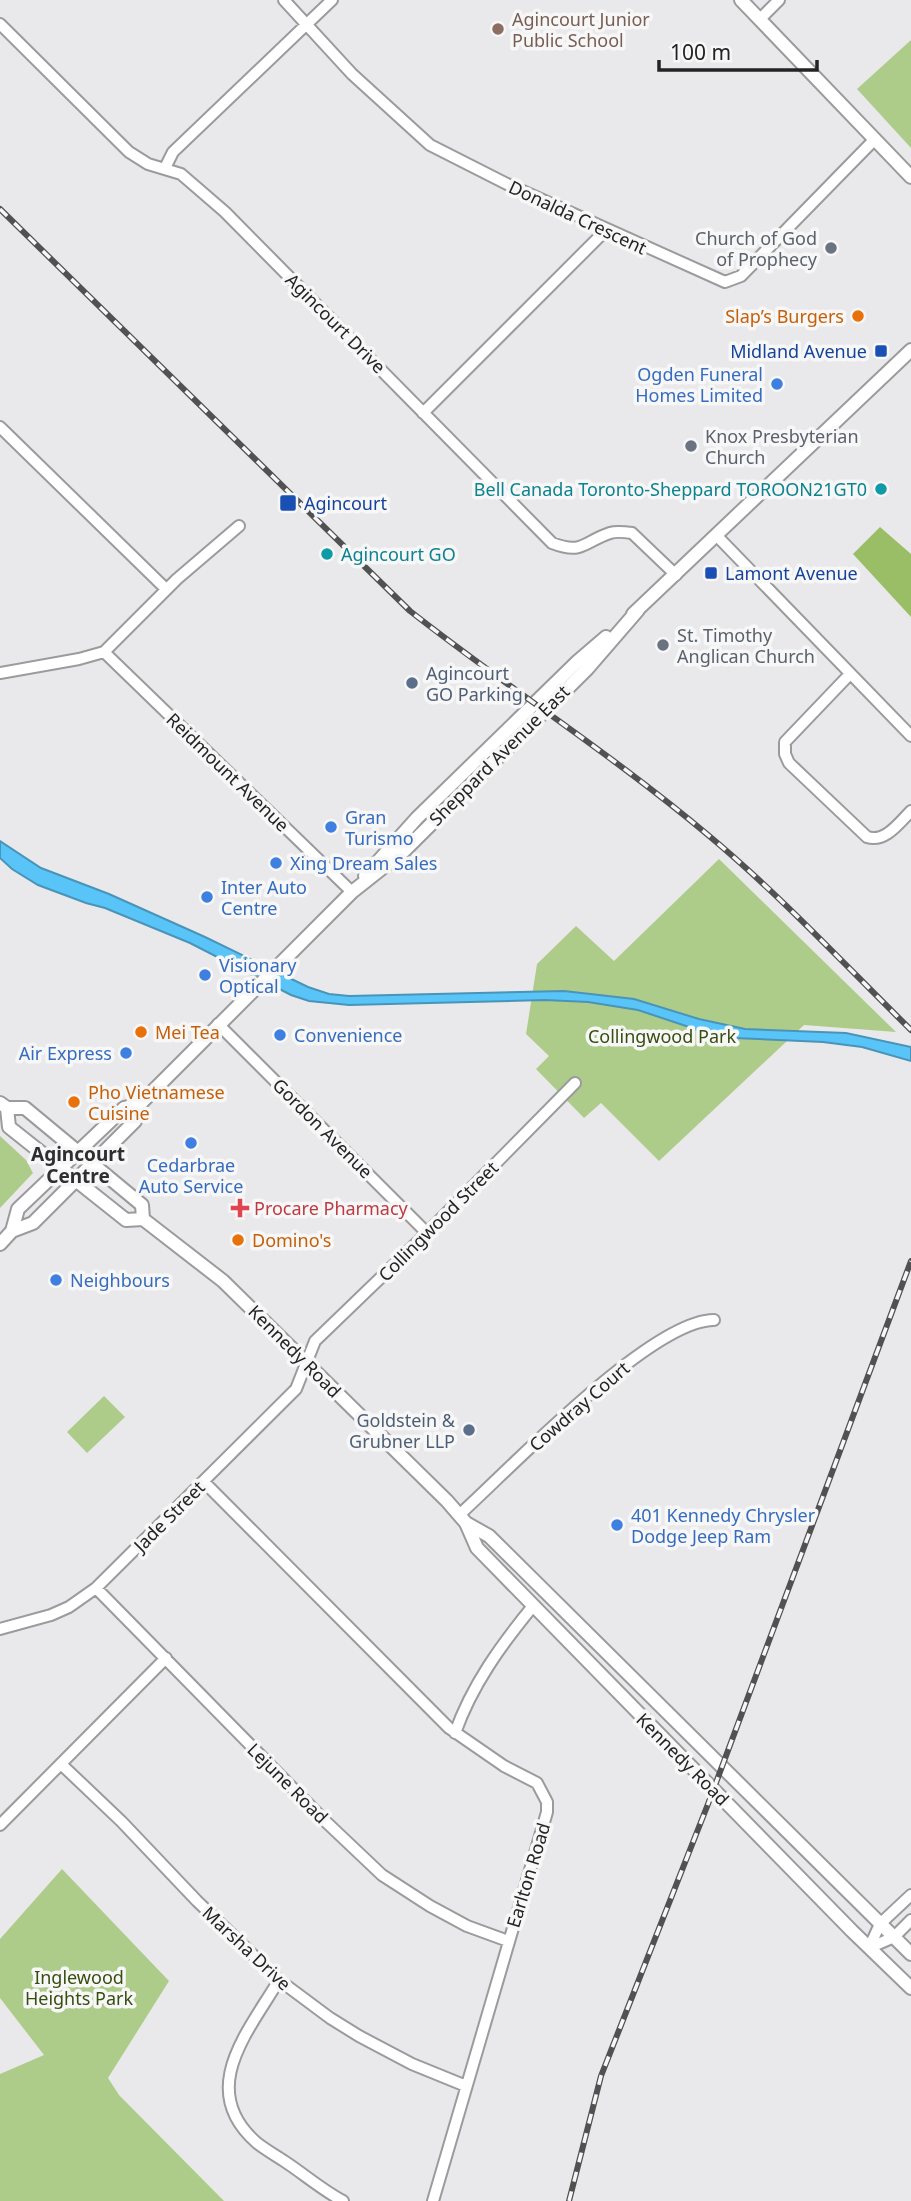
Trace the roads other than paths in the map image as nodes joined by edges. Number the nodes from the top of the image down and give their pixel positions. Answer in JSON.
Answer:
{"nodes":[{"id":1,"x":284,"y":0,"type":"edge"},
{"id":2,"x":332,"y":0,"type":"edge"},
{"id":3,"x":741,"y":0,"type":"edge"},
{"id":4,"x":779,"y":0,"type":"edge"},
{"id":5,"x":760,"y":19,"type":"junction"},
{"id":6,"x":0,"y":24,"type":"edge"},
{"id":7,"x":307,"y":24,"type":"junction"},
{"id":8,"x":876,"y":139,"type":"junction"},
{"id":9,"x":165,"y":168,"type":"junction"},
{"id":10,"x":911,"y":177,"type":"edge"},
{"id":11,"x":606,"y":230,"type":"junction"},
{"id":12,"x":911,"y":351,"type":"edge"},
{"id":13,"x":423,"y":413,"type":"junction"},
{"id":14,"x":0,"y":427,"type":"edge"},
{"id":15,"x":239,"y":526,"type":"dead end"},
{"id":16,"x":716,"y":535,"type":"junction"},
{"id":17,"x":676,"y":575,"type":"junction"},
{"id":18,"x":166,"y":589,"type":"junction"},
{"id":19,"x":104,"y":652,"type":"junction"},
{"id":20,"x":0,"y":673,"type":"edge"},
{"id":21,"x":850,"y":674,"type":"junction"},
{"id":22,"x":911,"y":736,"type":"edge"},
{"id":23,"x":911,"y":811,"type":"edge"},
{"id":24,"x":352,"y":892,"type":"junction"},
{"id":25,"x":218,"y":1024,"type":"junction"},
{"id":26,"x":575,"y":1083,"type":"dead end"},
{"id":27,"x":140,"y":1104,"type":"junction"},
{"id":28,"x":4,"y":1106,"type":"edge"},
{"id":29,"x":78,"y":1151,"type":"junction"},
{"id":30,"x":93,"y":1163,"type":"junction"},
{"id":31,"x":61,"y":1168,"type":"junction"},
{"id":32,"x":76,"y":1179,"type":"junction"},
{"id":33,"x":143,"y":1219,"type":"junction"},
{"id":34,"x":12,"y":1231,"type":"junction"},
{"id":35,"x":427,"y":1233,"type":"junction"},
{"id":36,"x":0,"y":1244,"type":"edge"},
{"id":37,"x":714,"y":1320,"type":"dead end"},
{"id":38,"x":307,"y":1363,"type":"junction"},
{"id":39,"x":204,"y":1482,"type":"junction"},
{"id":40,"x":463,"y":1519,"type":"junction"},
{"id":41,"x":96,"y":1588,"type":"junction"},
{"id":42,"x":533,"y":1606,"type":"junction"},
{"id":43,"x":0,"y":1629,"type":"edge"},
{"id":44,"x":166,"y":1658,"type":"junction"},
{"id":45,"x":455,"y":1733,"type":"junction"},
{"id":46,"x":61,"y":1764,"type":"junction"},
{"id":47,"x":0,"y":1825,"type":"edge"},
{"id":48,"x":911,"y":1895,"type":"edge"},
{"id":49,"x":911,"y":1920,"type":"edge"},
{"id":50,"x":880,"y":1924,"type":"junction"},
{"id":51,"x":894,"y":1937,"type":"junction"},
{"id":52,"x":508,"y":1941,"type":"junction"},
{"id":53,"x":869,"y":1948,"type":"junction"},
{"id":54,"x":911,"y":1954,"type":"edge"},
{"id":55,"x":279,"y":1980,"type":"junction"},
{"id":56,"x":911,"y":1988,"type":"edge"},
{"id":57,"x":466,"y":2086,"type":"junction"},
{"id":58,"x":342,"y":2201,"type":"edge"},
{"id":59,"x":433,"y":2201,"type":"edge"}],
"edges":[{"from":1,"to":7,"type":"street","name":"Donalda Crescent"},
{"from":2,"to":7,"type":"street"},
{"from":3,"to":5,"type":"main road"},
{"from":4,"to":5,"type":"street"},
{"from":5,"to":8,"type":"main road"},
{"from":6,"to":9,"type":"street","name":"Agincourt Drive"},
{"from":7,"to":9,"type":"street"},
{"from":7,"to":11,"type":"street","name":"Donalda Crescent"},
{"from":8,"to":10,"type":"main road"},
{"from":8,"to":11,"type":"street","name":"Donalda Crescent"},
{"from":9,"to":13,"type":"street","name":"Agincourt Drive"},
{"from":11,"to":13,"type":"street"},
{"from":12,"to":16,"type":"main road","name":"Sheppard Avenue East"},
{"from":13,"to":17,"type":"street","name":"Agincourt Drive"},
{"from":14,"to":18,"type":"street"},
{"from":15,"to":18,"type":"street"},
{"from":16,"to":17,"type":"main road","name":"Sheppard Avenue East"},
{"from":16,"to":21,"type":"street"},
{"from":17,"to":24,"type":"main road","name":"Sheppard Avenue East"},
{"from":18,"to":19,"type":"street"},
{"from":19,"to":20,"type":"street"},
{"from":19,"to":24,"type":"street","name":"Reidmount Avenue"},
{"from":21,"to":22,"type":"street"},
{"from":21,"to":23,"type":"street"},
{"from":24,"to":25,"type":"main road","name":"Sheppard Avenue East"},
{"from":25,"to":27,"type":"main road","name":"Sheppard Avenue East"},
{"from":25,"to":35,"type":"street","name":"Gordon Avenue"},
{"from":26,"to":35,"type":"street","name":"Collingwood Street"},
{"from":27,"to":29,"type":"main road","name":"Sheppard Avenue East"},
{"from":27,"to":30,"type":"main road","name":"Sheppard Avenue East"},
{"from":28,"to":29,"type":"main road","name":"Kennedy Road"},
{"from":28,"to":31,"type":"main road","name":"Kennedy Road"},
{"from":29,"to":30,"type":"main road","name":"Kennedy Road"},
{"from":29,"to":31,"type":"main road","name":"Sheppard Avenue East"},
{"from":30,"to":32,"type":"main road","name":"Sheppard Avenue East"},
{"from":30,"to":33,"type":"main road","name":"Kennedy Road"},
{"from":31,"to":32,"type":"main road","name":"Kennedy Road"},
{"from":31,"to":34,"type":"main road","name":"Sheppard Avenue East"},
{"from":32,"to":33,"type":"main road","name":"Kennedy Road"},
{"from":32,"to":34,"type":"main road","name":"Sheppard Avenue East"},
{"from":33,"to":38,"type":"main road","name":"Kennedy Road"},
{"from":34,"to":36,"type":"main road","name":"Sheppard Avenue East"},
{"from":35,"to":38,"type":"street","name":"Collingwood Street"},
{"from":37,"to":40,"type":"street","name":"Cowdray Court"},
{"from":38,"to":39,"type":"street","name":"Jade Street"},
{"from":38,"to":40,"type":"main road","name":"Kennedy Road"},
{"from":39,"to":41,"type":"street","name":"Jade Street"},
{"from":39,"to":45,"type":"street","name":"Earlton Road"},
{"from":40,"to":42,"type":"main road","name":"Kennedy Road"},
{"from":40,"to":50,"type":"main road","name":"Kennedy Road"},
{"from":41,"to":43,"type":"street","name":"Jade Street"},
{"from":41,"to":44,"type":"street","name":"Lejune Road"},
{"from":42,"to":45,"type":"street"},
{"from":42,"to":53,"type":"main road","name":"Kennedy Road"},
{"from":44,"to":46,"type":"street"},
{"from":44,"to":52,"type":"street","name":"Lejune Road"},
{"from":45,"to":52,"type":"street","name":"Earlton Road"},
{"from":46,"to":47,"type":"street"},
{"from":46,"to":55,"type":"street","name":"Marsha Drive"},
{"from":48,"to":50,"type":"street"},
{"from":49,"to":51,"type":"street"},
{"from":50,"to":51,"type":"main road","name":"Kennedy Road"},
{"from":50,"to":53,"type":"street"},
{"from":51,"to":53,"type":"street"},
{"from":51,"to":54,"type":"main road","name":"Kennedy Road"},
{"from":52,"to":57,"type":"street","name":"Earlton Road"},
{"from":53,"to":56,"type":"main road","name":"Kennedy Road"},
{"from":55,"to":57,"type":"street","name":"Marsha Drive"},
{"from":55,"to":58,"type":"street"},
{"from":57,"to":59,"type":"street","name":"Earlton Road"}]}
